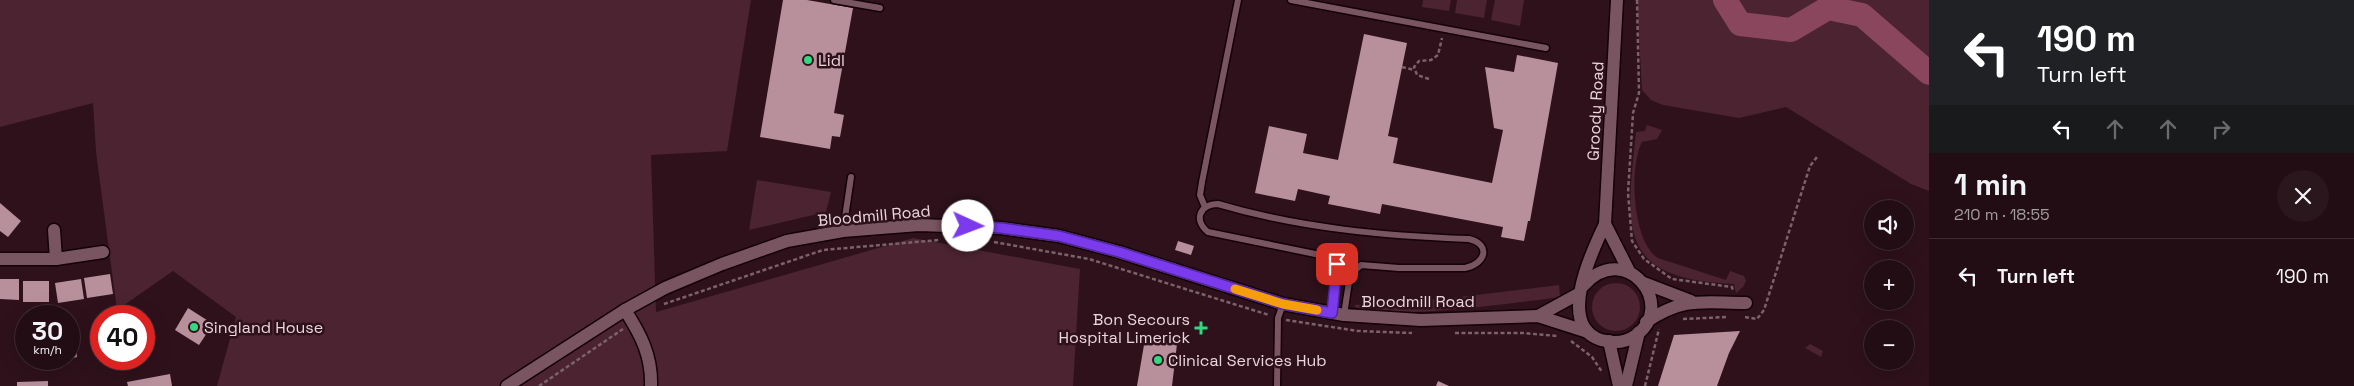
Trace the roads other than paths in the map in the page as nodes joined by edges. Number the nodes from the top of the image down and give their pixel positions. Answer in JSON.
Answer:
{"nodes":[{"id":1,"x":834,"y":0,"type":"edge"},
{"id":2,"x":1238,"y":0,"type":"edge"},
{"id":3,"x":1291,"y":0,"type":"edge"},
{"id":4,"x":1617,"y":0,"type":"edge"},
{"id":5,"x":880,"y":8,"type":"dead end"},
{"id":6,"x":1546,"y":48,"type":"dead end"},
{"id":7,"x":851,"y":177,"type":"dead end"},
{"id":8,"x":1205,"y":207,"type":"junction"},
{"id":9,"x":1606,"y":224,"type":"junction"},
{"id":10,"x":54,"y":230,"type":"dead end"},
{"id":11,"x":843,"y":230,"type":"junction"},
{"id":12,"x":103,"y":252,"type":"dead end"},
{"id":13,"x":0,"y":259,"type":"edge"},
{"id":14,"x":56,"y":259,"type":"junction"},
{"id":15,"x":1630,"y":273,"type":"junction"},
{"id":16,"x":1644,"y":283,"type":"junction"},
{"id":17,"x":1582,"y":289,"type":"junction"},
{"id":18,"x":1691,"y":302,"type":"junction"},
{"id":19,"x":1746,"y":303,"type":"dead end"},
{"id":20,"x":1283,"y":304,"type":"junction"},
{"id":21,"x":625,"y":310,"type":"junction"},
{"id":22,"x":1338,"y":314,"type":"junction"},
{"id":23,"x":1538,"y":316,"type":"junction"},
{"id":24,"x":1642,"y":327,"type":"junction"},
{"id":25,"x":1588,"y":332,"type":"junction"},
{"id":26,"x":1609,"y":342,"type":"junction"},
{"id":27,"x":507,"y":386,"type":"edge"},
{"id":28,"x":652,"y":386,"type":"edge"},
{"id":29,"x":1277,"y":386,"type":"edge"},
{"id":30,"x":1619,"y":386,"type":"edge"},
{"id":31,"x":1626,"y":386,"type":"edge"}],
"edges":[{"from":1,"to":5,"type":"lane"},
{"from":2,"to":8,"type":"lane"},
{"from":3,"to":6,"type":"lane"},
{"from":4,"to":9,"type":"street","name":"Groody Road"},
{"from":7,"to":11,"type":"lane"},
{"from":8,"to":22,"type":"lane"},
{"from":8,"to":22,"type":"lane"},
{"from":9,"to":15,"type":"street"},
{"from":9,"to":17,"type":"street"},
{"from":10,"to":14,"type":"street"},
{"from":11,"to":20,"type":"street","name":"Bloodmill Road"},
{"from":11,"to":21,"type":"street","name":"Bloodmill Road"},
{"from":12,"to":14,"type":"street"},
{"from":13,"to":14,"type":"street"},
{"from":15,"to":16,"type":"street"},
{"from":15,"to":17,"type":"street"},
{"from":16,"to":18,"type":"street"},
{"from":16,"to":24,"type":"street"},
{"from":17,"to":23,"type":"street"},
{"from":17,"to":25,"type":"street"},
{"from":18,"to":19,"type":"street"},
{"from":18,"to":24,"type":"street"},
{"from":20,"to":22,"type":"street","name":"Bloodmill Road"},
{"from":20,"to":29,"type":"lane"},
{"from":21,"to":27,"type":"street","name":"Bloodmill Road"},
{"from":21,"to":28,"type":"street"},
{"from":22,"to":23,"type":"street","name":"Bloodmill Road"},
{"from":23,"to":25,"type":"street"},
{"from":24,"to":26,"type":"street"},
{"from":24,"to":31,"type":"street"},
{"from":25,"to":26,"type":"street"},
{"from":26,"to":30,"type":"street"}]}
